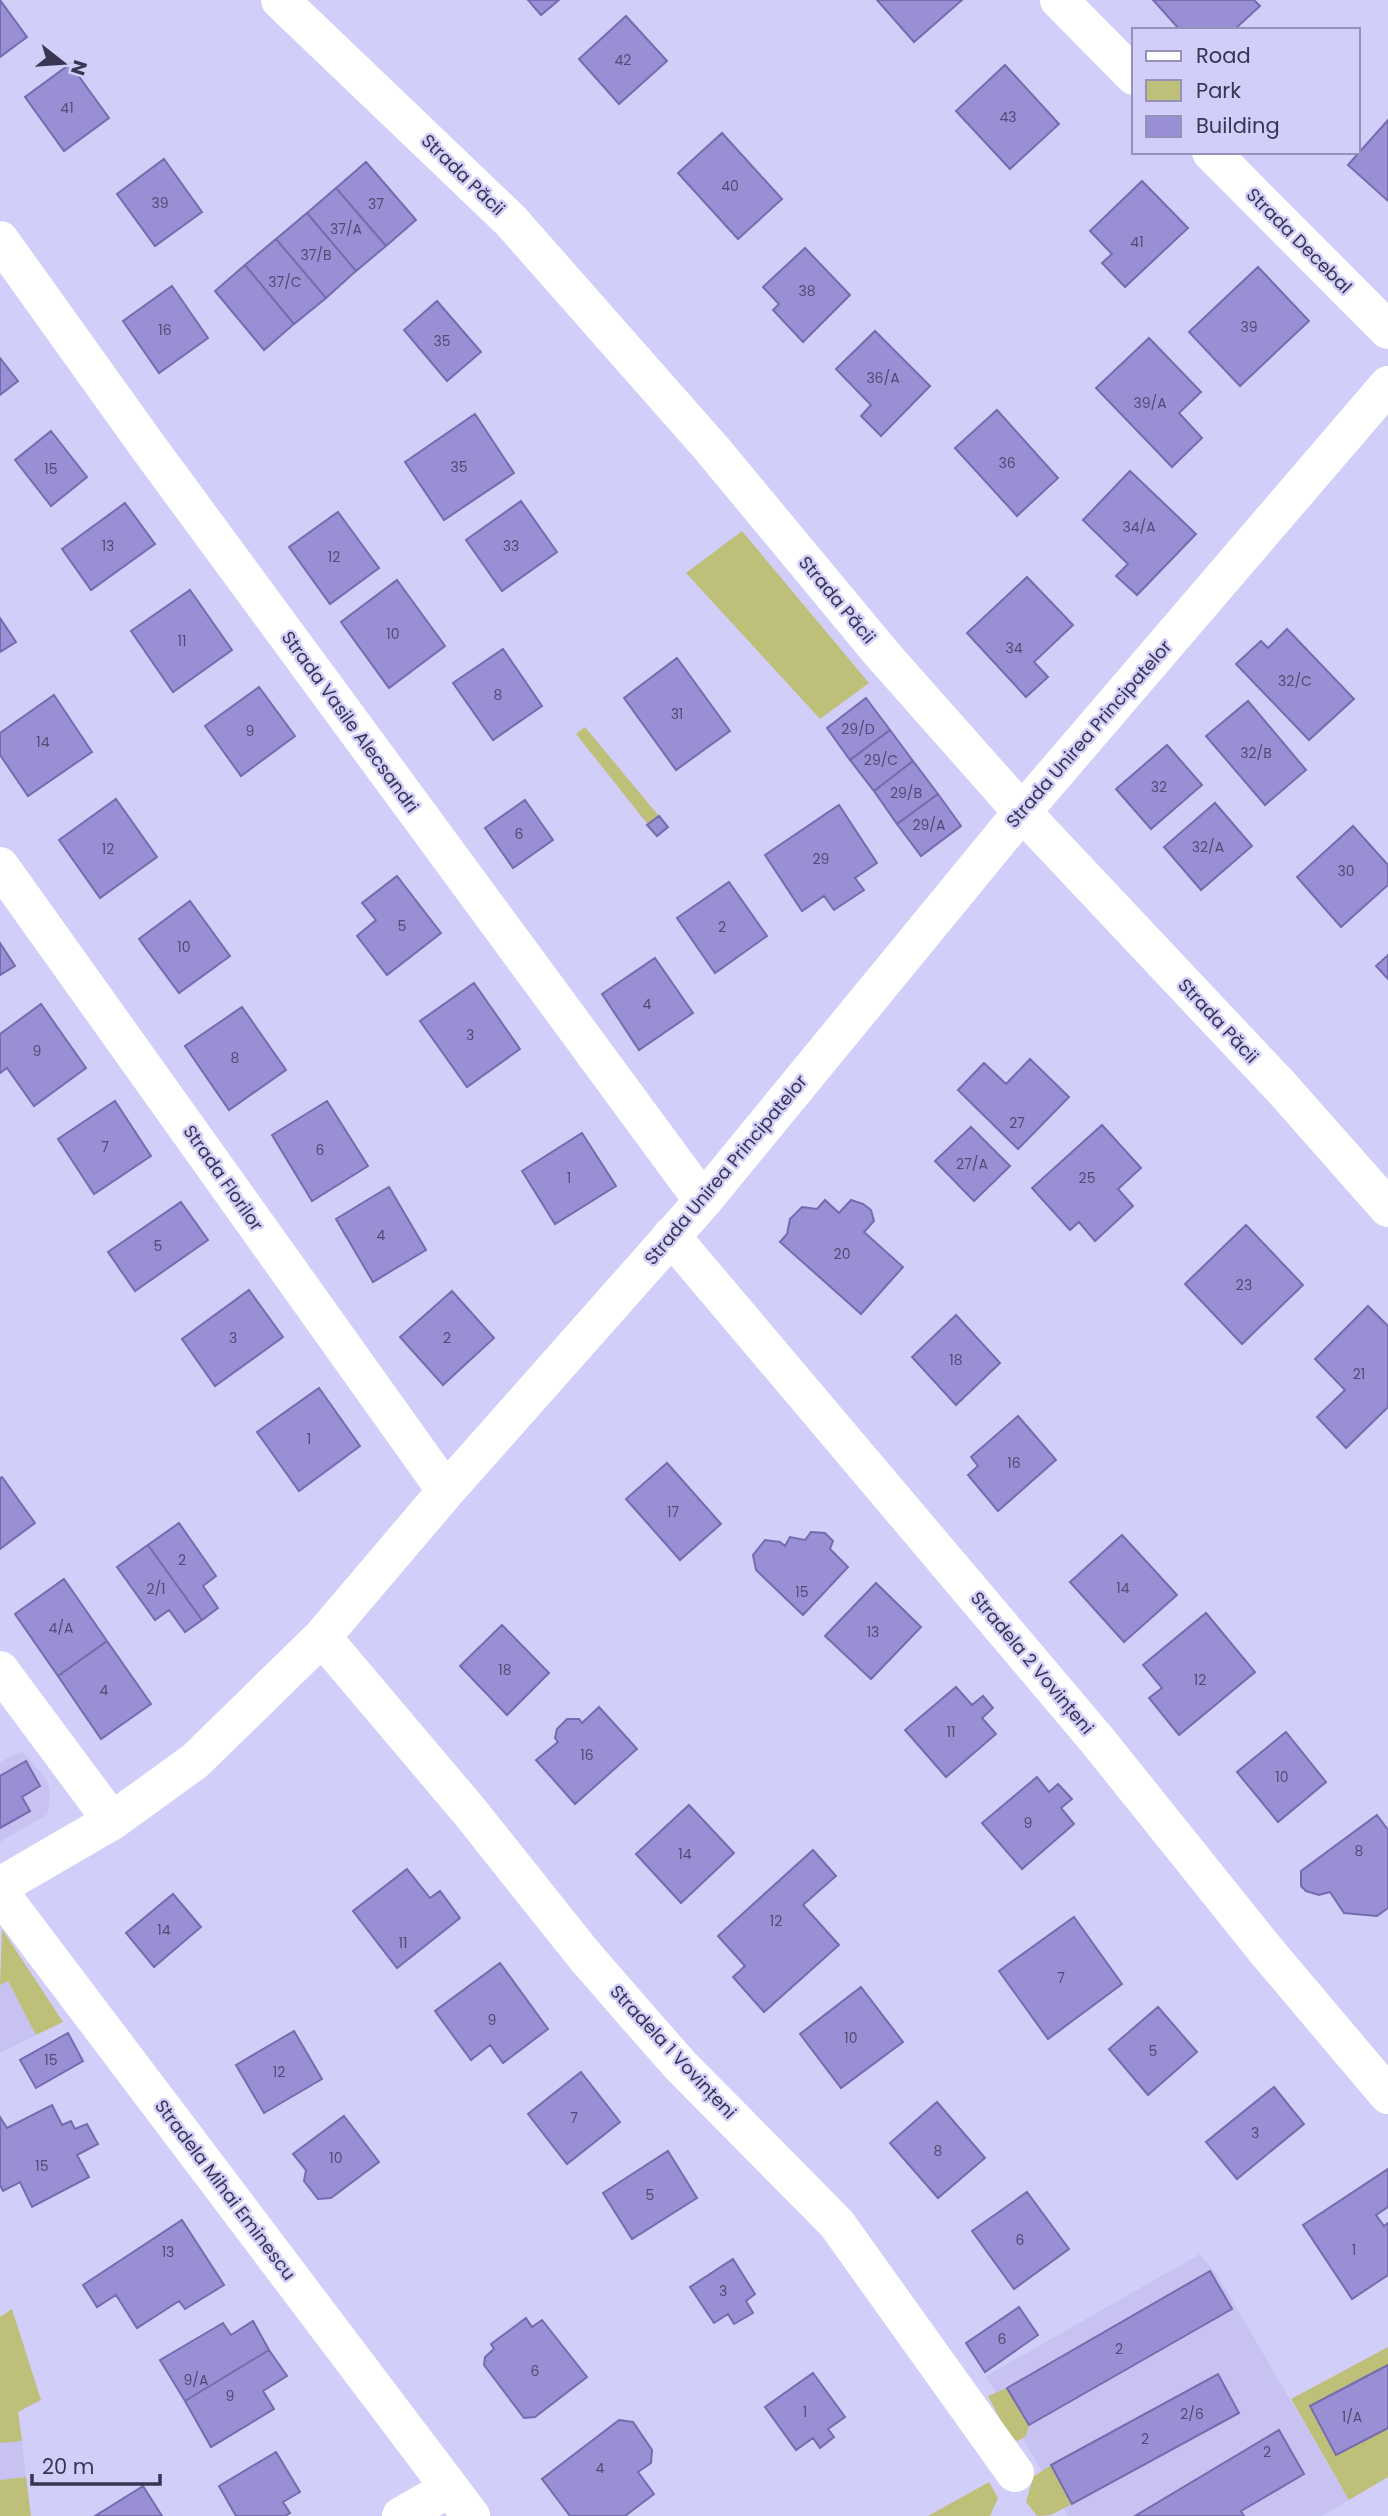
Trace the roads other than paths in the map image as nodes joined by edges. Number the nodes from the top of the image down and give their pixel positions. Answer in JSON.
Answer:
{"nodes":[{"id":1,"x":280,"y":0,"type":"edge"},
{"id":2,"x":1059,"y":0,"type":"edge"},
{"id":3,"x":1132,"y":74,"type":"edge"},
{"id":4,"x":1213,"y":154,"type":"edge"},
{"id":5,"x":0,"y":240,"type":"edge"},
{"id":6,"x":1388,"y":330,"type":"edge"},
{"id":7,"x":1388,"y":386,"type":"edge"},
{"id":8,"x":1022,"y":812,"type":"junction"},
{"id":9,"x":0,"y":866,"type":"edge"},
{"id":10,"x":703,"y":1201,"type":"junction"},
{"id":11,"x":1388,"y":1208,"type":"edge"},
{"id":12,"x":671,"y":1236,"type":"junction"},
{"id":13,"x":446,"y":1491,"type":"junction"},
{"id":14,"x":322,"y":1637,"type":"junction"},
{"id":15,"x":0,"y":1670,"type":"edge"},
{"id":16,"x":111,"y":1821,"type":"junction"},
{"id":17,"x":0,"y":1886,"type":"edge"},
{"id":18,"x":0,"y":1893,"type":"edge"},
{"id":19,"x":1388,"y":2095,"type":"edge"},
{"id":20,"x":1015,"y":2473,"type":"dead end"},
{"id":21,"x":461,"y":2502,"type":"edge"},
{"id":22,"x":401,"y":2516,"type":"edge"}],
"edges":[{"from":1,"to":8,"type":"street","name":"Strada Păcii"},
{"from":2,"to":3,"type":"street"},
{"from":4,"to":6,"type":"street","name":"Strada Decebal"},
{"from":5,"to":10,"type":"street","name":"Strada Vasile Alecsandri"},
{"from":7,"to":8,"type":"street","name":"Strada Unirea Principatelor"},
{"from":8,"to":10,"type":"street","name":"Strada Unirea Principatelor"},
{"from":8,"to":11,"type":"street","name":"Strada Păcii"},
{"from":9,"to":13,"type":"street","name":"Strada Florilor"},
{"from":10,"to":12,"type":"street","name":"Strada Unirea Principatelor"},
{"from":12,"to":13,"type":"street","name":"Strada Unirea Principatelor"},
{"from":12,"to":19,"type":"street","name":"Stradela 2 Vovințeni"},
{"from":13,"to":14,"type":"street","name":"Strada Unirea Principatelor"},
{"from":14,"to":16,"type":"street","name":"Strada Unirea Principatelor"},
{"from":14,"to":20,"type":"street","name":"Stradela 1 Vovințeni"},
{"from":15,"to":16,"type":"street"},
{"from":16,"to":17,"type":"street","name":"Strada Unirea Principatelor"},
{"from":18,"to":21,"type":"street","name":"Stradela Mihai Eminescu"},
{"from":21,"to":22,"type":"street","name":"Stradela Mihai Eminescu"}]}
